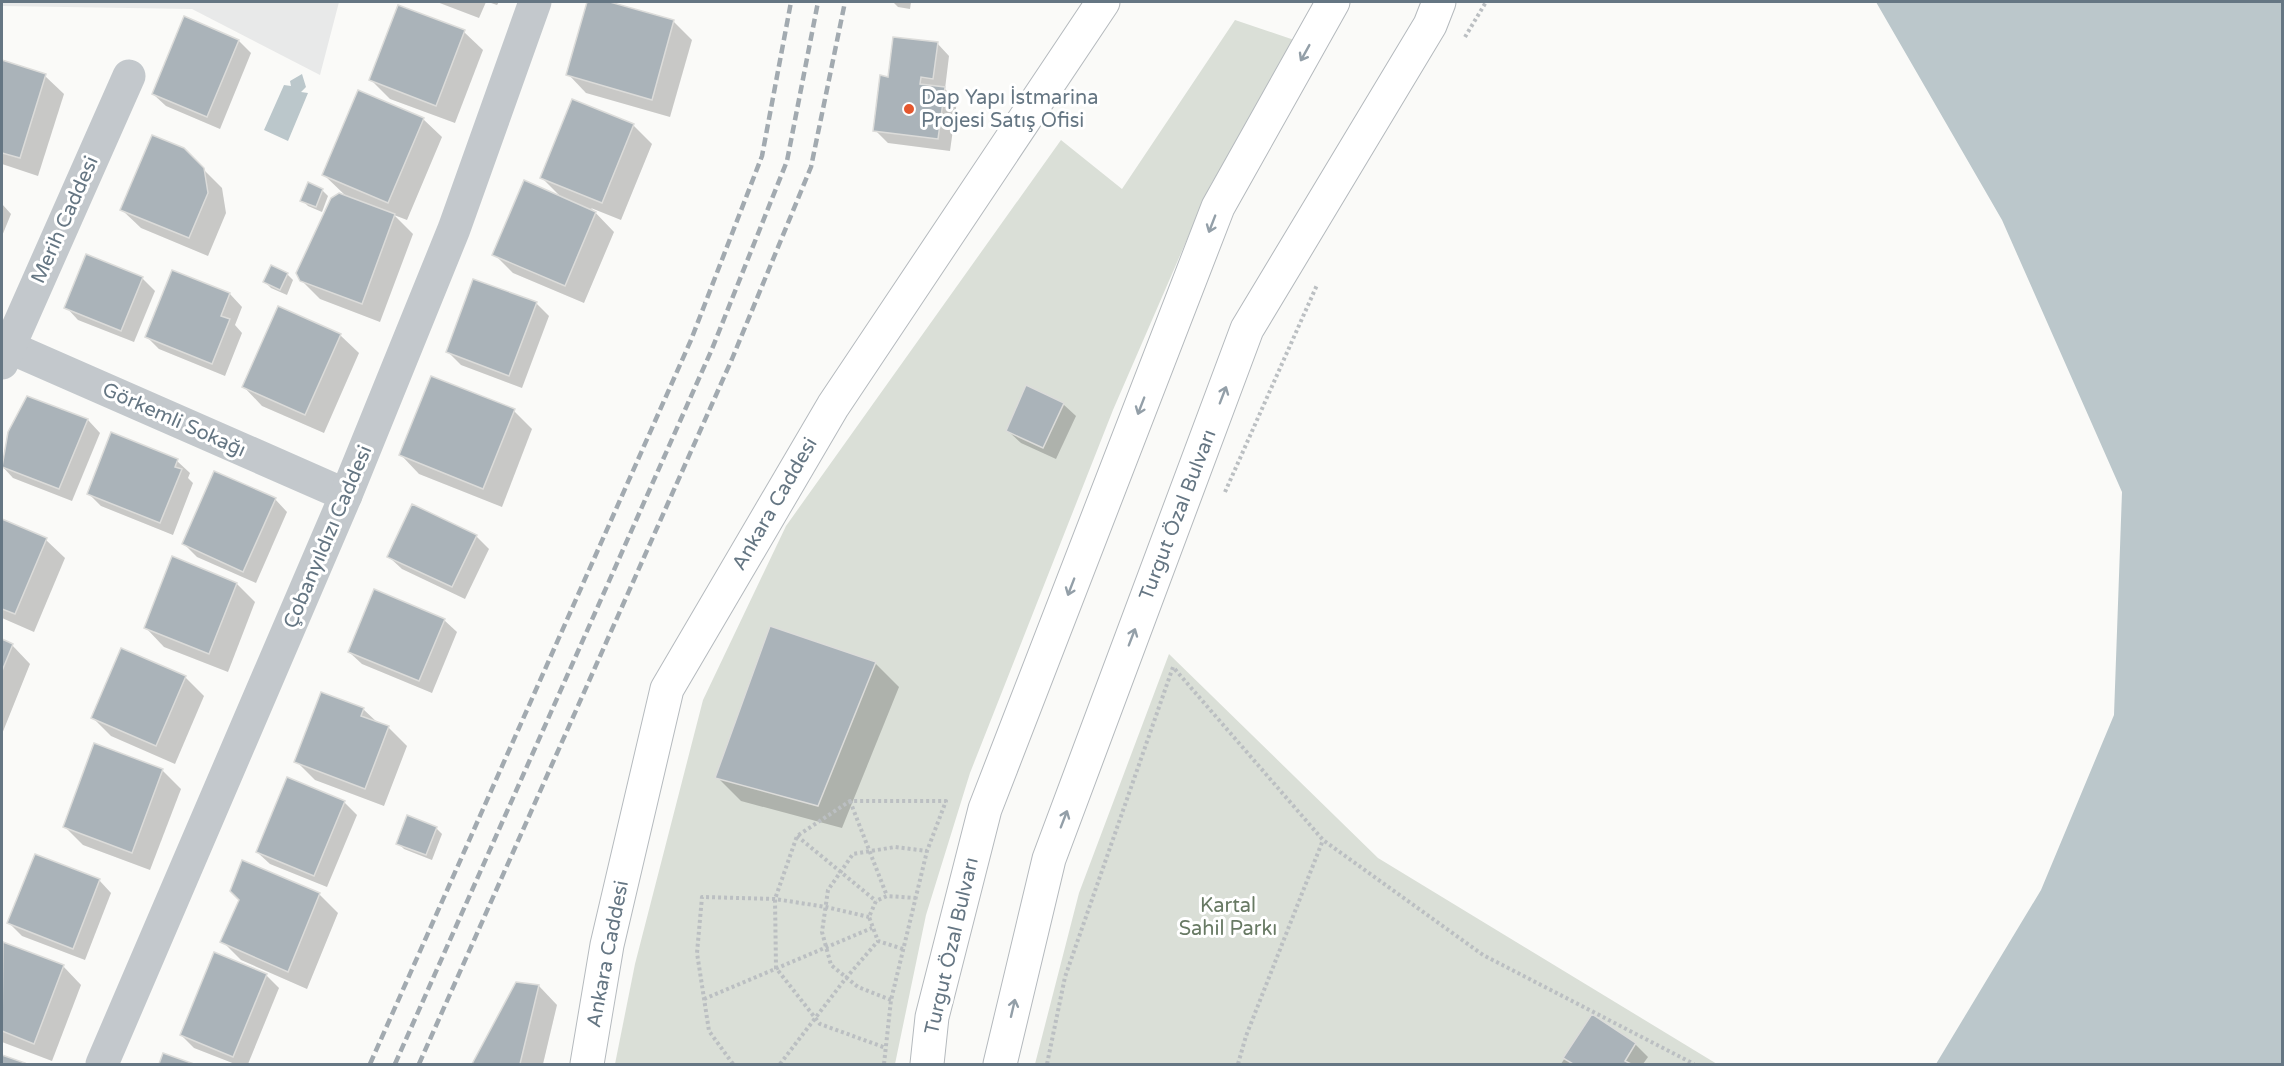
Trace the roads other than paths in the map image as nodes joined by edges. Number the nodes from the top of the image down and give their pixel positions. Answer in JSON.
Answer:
{"nodes":[{"id":1,"x":535,"y":2,"type":"edge"},
{"id":2,"x":1103,"y":2,"type":"edge"},
{"id":3,"x":1334,"y":2,"type":"edge"},
{"id":4,"x":1439,"y":2,"type":"edge"},
{"id":5,"x":129,"y":76,"type":"dead end"},
{"id":6,"x":4,"y":352,"type":"edge"},
{"id":7,"x":346,"y":495,"type":"junction"},
{"id":8,"x":102,"y":1065,"type":"edge"},
{"id":9,"x":587,"y":1065,"type":"edge"},
{"id":10,"x":927,"y":1065,"type":"edge"},
{"id":11,"x":1000,"y":1065,"type":"edge"}],
"edges":[{"from":1,"to":7,"type":"street","name":"Çobanyıldızı Caddesi"},
{"from":2,"to":9,"type":"main road","name":"Ankara Caddesi"},
{"from":3,"to":10,"type":"main road","name":"Turgut Özal Bulvarı","one_way":true},
{"from":11,"to":4,"type":"main road","name":"Turgut Özal Bulvarı","one_way":true},
{"from":5,"to":6,"type":"street","name":"Merih Caddesi"},
{"from":6,"to":7,"type":"street","name":"Görkemli Sokağı"},
{"from":7,"to":8,"type":"street","name":"Çobanyıldızı Caddesi"}]}
